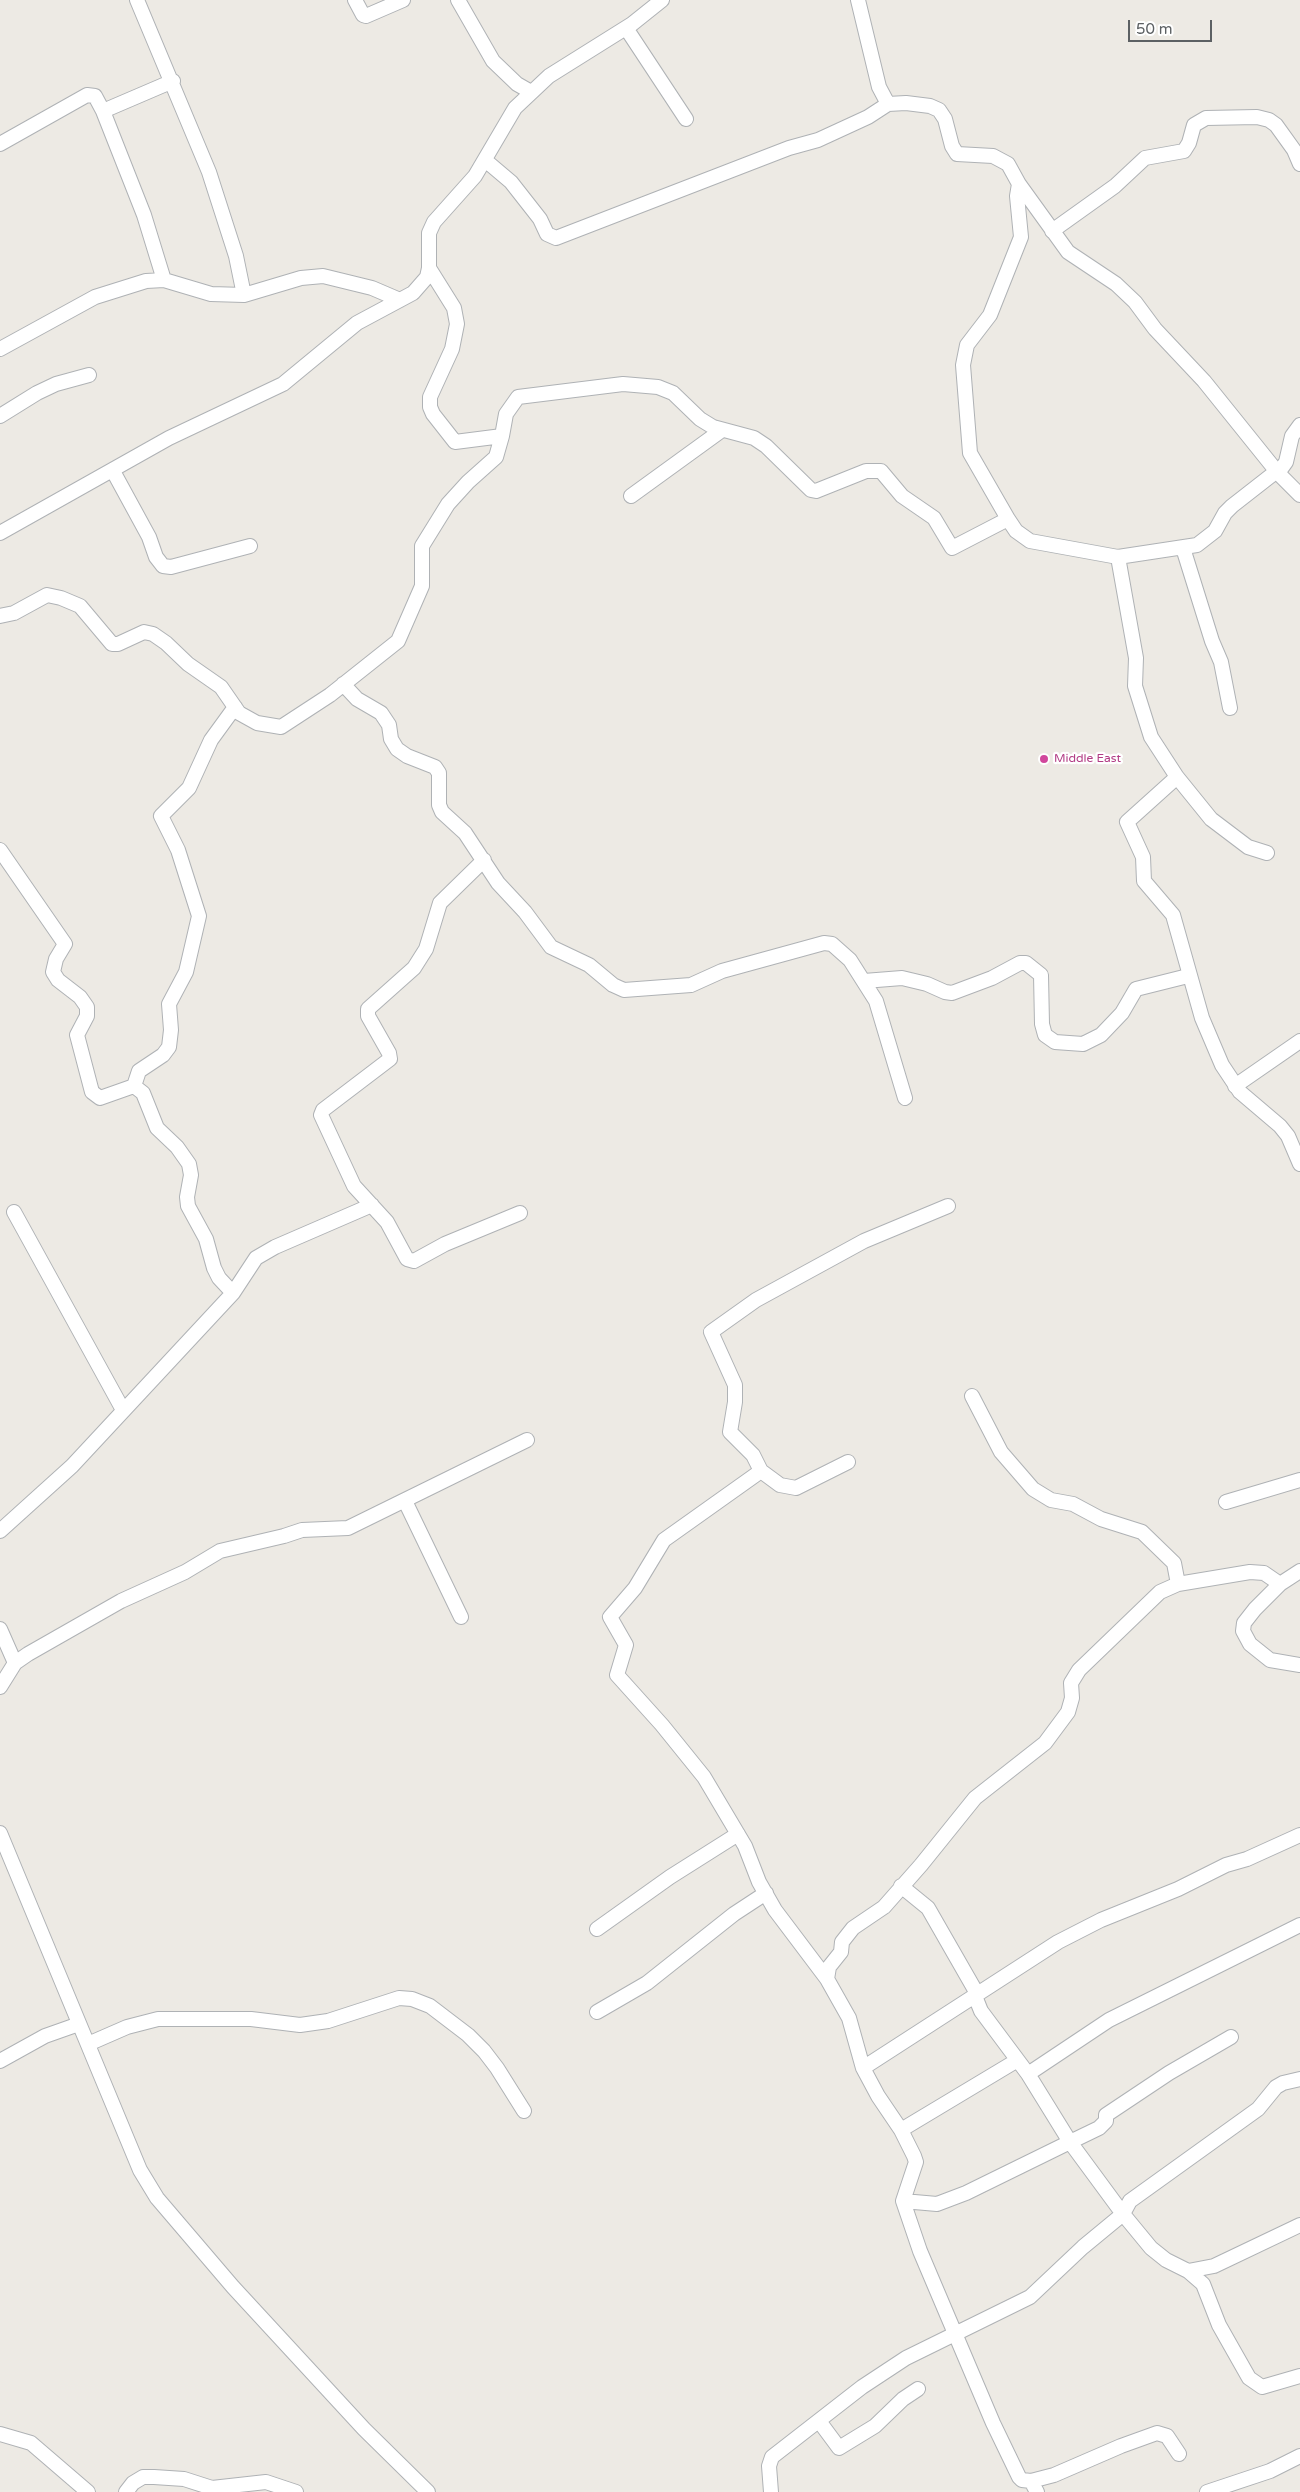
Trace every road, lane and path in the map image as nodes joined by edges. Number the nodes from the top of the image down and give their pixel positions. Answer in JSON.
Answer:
{"nodes":[{"id":1,"x":137,"y":0,"type":"edge"},
{"id":2,"x":355,"y":0,"type":"edge"},
{"id":3,"x":403,"y":0,"type":"edge"},
{"id":4,"x":458,"y":0,"type":"edge"},
{"id":5,"x":662,"y":0,"type":"edge"},
{"id":6,"x":858,"y":0,"type":"edge"},
{"id":7,"x":626,"y":28,"type":"junction"},
{"id":8,"x":172,"y":81,"type":"junction"},
{"id":9,"x":531,"y":92,"type":"junction"},
{"id":10,"x":888,"y":104,"type":"junction"},
{"id":11,"x":103,"y":111,"type":"junction"},
{"id":12,"x":686,"y":119,"type":"dead end"},
{"id":13,"x":0,"y":144,"type":"edge"},
{"id":14,"x":485,"y":160,"type":"junction"},
{"id":15,"x":1300,"y":164,"type":"edge"},
{"id":16,"x":1019,"y":184,"type":"junction"},
{"id":17,"x":1052,"y":231,"type":"junction"},
{"id":18,"x":429,"y":268,"type":"junction"},
{"id":19,"x":164,"y":280,"type":"junction"},
{"id":20,"x":244,"y":295,"type":"junction"},
{"id":21,"x":400,"y":300,"type":"junction"},
{"id":22,"x":0,"y":349,"type":"edge"},
{"id":23,"x":89,"y":375,"type":"dead end"},
{"id":24,"x":0,"y":416,"type":"edge"},
{"id":25,"x":1300,"y":425,"type":"edge"},
{"id":26,"x":722,"y":430,"type":"junction"},
{"id":27,"x":502,"y":436,"type":"junction"},
{"id":28,"x":113,"y":471,"type":"junction"},
{"id":29,"x":1278,"y":473,"type":"junction"},
{"id":30,"x":1300,"y":495,"type":"edge"},
{"id":31,"x":631,"y":496,"type":"dead end"},
{"id":32,"x":1008,"y":519,"type":"junction"},
{"id":33,"x":0,"y":534,"type":"edge"},
{"id":34,"x":250,"y":546,"type":"dead end"},
{"id":35,"x":1183,"y":548,"type":"junction"},
{"id":36,"x":1118,"y":558,"type":"junction"},
{"id":37,"x":0,"y":616,"type":"edge"},
{"id":38,"x":344,"y":684,"type":"junction"},
{"id":39,"x":235,"y":707,"type":"junction"},
{"id":40,"x":1230,"y":708,"type":"dead end"},
{"id":41,"x":1177,"y":777,"type":"junction"},
{"id":42,"x":0,"y":850,"type":"edge"},
{"id":43,"x":1267,"y":852,"type":"dead end"},
{"id":44,"x":484,"y":860,"type":"junction"},
{"id":45,"x":1188,"y":976,"type":"junction"},
{"id":46,"x":864,"y":980,"type":"junction"},
{"id":47,"x":1300,"y":1041,"type":"edge"},
{"id":48,"x":134,"y":1086,"type":"junction"},
{"id":49,"x":1235,"y":1086,"type":"junction"},
{"id":50,"x":905,"y":1098,"type":"dead end"},
{"id":51,"x":1300,"y":1164,"type":"edge"},
{"id":52,"x":372,"y":1205,"type":"junction"},
{"id":53,"x":948,"y":1206,"type":"dead end"},
{"id":54,"x":14,"y":1212,"type":"dead end"},
{"id":55,"x":520,"y":1213,"type":"dead end"},
{"id":56,"x":233,"y":1293,"type":"junction"},
{"id":57,"x":972,"y":1396,"type":"dead end"},
{"id":58,"x":124,"y":1410,"type":"junction"},
{"id":59,"x":527,"y":1440,"type":"dead end"},
{"id":60,"x":848,"y":1462,"type":"dead end"},
{"id":61,"x":761,"y":1471,"type":"junction"},
{"id":62,"x":1300,"y":1480,"type":"edge"},
{"id":63,"x":405,"y":1501,"type":"junction"},
{"id":64,"x":1226,"y":1502,"type":"dead end"},
{"id":65,"x":0,"y":1531,"type":"edge"},
{"id":66,"x":1300,"y":1571,"type":"edge"},
{"id":67,"x":1178,"y":1584,"type":"junction"},
{"id":68,"x":1280,"y":1584,"type":"junction"},
{"id":69,"x":461,"y":1617,"type":"dead end"},
{"id":70,"x":0,"y":1630,"type":"edge"},
{"id":71,"x":15,"y":1663,"type":"junction"},
{"id":72,"x":1300,"y":1665,"type":"edge"},
{"id":73,"x":0,"y":1687,"type":"edge"},
{"id":74,"x":0,"y":1833,"type":"edge"},
{"id":75,"x":738,"y":1834,"type":"junction"},
{"id":76,"x":1300,"y":1835,"type":"edge"},
{"id":77,"x":2,"y":1843,"type":"edge"},
{"id":78,"x":901,"y":1886,"type":"junction"},
{"id":79,"x":766,"y":1893,"type":"junction"},
{"id":80,"x":1300,"y":1925,"type":"edge"},
{"id":81,"x":597,"y":1929,"type":"dead end"},
{"id":82,"x":828,"y":1979,"type":"junction"},
{"id":83,"x":975,"y":1996,"type":"junction"},
{"id":84,"x":597,"y":2012,"type":"dead end"},
{"id":85,"x":79,"y":2024,"type":"junction"},
{"id":86,"x":1230,"y":2037,"type":"dead end"},
{"id":87,"x":88,"y":2044,"type":"junction"},
{"id":88,"x":0,"y":2061,"type":"edge"},
{"id":89,"x":1016,"y":2061,"type":"junction"},
{"id":90,"x":863,"y":2068,"type":"junction"},
{"id":91,"x":1028,"y":2074,"type":"junction"},
{"id":92,"x":1300,"y":2079,"type":"edge"},
{"id":93,"x":524,"y":2111,"type":"dead end"},
{"id":94,"x":901,"y":2130,"type":"junction"},
{"id":95,"x":1070,"y":2142,"type":"junction"},
{"id":96,"x":903,"y":2201,"type":"junction"},
{"id":97,"x":1123,"y":2214,"type":"junction"},
{"id":98,"x":1300,"y":2225,"type":"edge"},
{"id":99,"x":1188,"y":2271,"type":"junction"},
{"id":100,"x":954,"y":2334,"type":"junction"},
{"id":101,"x":1300,"y":2376,"type":"edge"},
{"id":102,"x":918,"y":2389,"type":"dead end"},
{"id":103,"x":819,"y":2421,"type":"junction"},
{"id":104,"x":0,"y":2434,"type":"edge"},
{"id":105,"x":1179,"y":2454,"type":"dead end"},
{"id":106,"x":1300,"y":2456,"type":"edge"},
{"id":107,"x":1034,"y":2486,"type":"edge"},
{"id":108,"x":83,"y":2490,"type":"edge"},
{"id":109,"x":126,"y":2492,"type":"edge"},
{"id":110,"x":296,"y":2492,"type":"edge"},
{"id":111,"x":428,"y":2492,"type":"edge"},
{"id":112,"x":771,"y":2492,"type":"edge"},
{"id":113,"x":1207,"y":2492,"type":"edge"}],
"edges":[{"from":1,"to":8,"type":"street"},
{"from":2,"to":3,"type":"street"},
{"from":4,"to":9,"type":"street"},
{"from":5,"to":7,"type":"street"},
{"from":6,"to":10,"type":"street"},
{"from":7,"to":9,"type":"street"},
{"from":7,"to":12,"type":"street"},
{"from":8,"to":11,"type":"street"},
{"from":8,"to":20,"type":"street"},
{"from":9,"to":14,"type":"street"},
{"from":10,"to":14,"type":"street"},
{"from":10,"to":16,"type":"street"},
{"from":11,"to":13,"type":"street"},
{"from":11,"to":19,"type":"street"},
{"from":14,"to":18,"type":"street"},
{"from":15,"to":17,"type":"street"},
{"from":16,"to":17,"type":"street"},
{"from":16,"to":32,"type":"street"},
{"from":17,"to":29,"type":"street"},
{"from":18,"to":21,"type":"street"},
{"from":18,"to":27,"type":"street"},
{"from":19,"to":20,"type":"street"},
{"from":19,"to":22,"type":"street"},
{"from":20,"to":21,"type":"street"},
{"from":21,"to":28,"type":"street"},
{"from":23,"to":24,"type":"street"},
{"from":25,"to":29,"type":"street"},
{"from":26,"to":27,"type":"street"},
{"from":26,"to":31,"type":"street"},
{"from":26,"to":32,"type":"street"},
{"from":27,"to":38,"type":"street"},
{"from":28,"to":33,"type":"street"},
{"from":28,"to":34,"type":"street"},
{"from":29,"to":30,"type":"street"},
{"from":29,"to":35,"type":"street"},
{"from":32,"to":36,"type":"street"},
{"from":35,"to":36,"type":"street"},
{"from":35,"to":40,"type":"street"},
{"from":36,"to":41,"type":"street"},
{"from":37,"to":39,"type":"street"},
{"from":38,"to":39,"type":"street"},
{"from":38,"to":44,"type":"street"},
{"from":39,"to":48,"type":"street"},
{"from":41,"to":43,"type":"street"},
{"from":41,"to":45,"type":"street"},
{"from":42,"to":48,"type":"street"},
{"from":44,"to":46,"type":"street"},
{"from":44,"to":52,"type":"street"},
{"from":45,"to":46,"type":"street"},
{"from":45,"to":49,"type":"street"},
{"from":46,"to":50,"type":"street"},
{"from":47,"to":49,"type":"street"},
{"from":48,"to":56,"type":"street"},
{"from":49,"to":51,"type":"street"},
{"from":52,"to":55,"type":"street"},
{"from":52,"to":56,"type":"street"},
{"from":53,"to":61,"type":"street"},
{"from":54,"to":58,"type":"street"},
{"from":56,"to":58,"type":"street"},
{"from":57,"to":67,"type":"street"},
{"from":58,"to":65,"type":"street"},
{"from":59,"to":63,"type":"street"},
{"from":60,"to":61,"type":"street"},
{"from":61,"to":75,"type":"street"},
{"from":62,"to":64,"type":"street"},
{"from":63,"to":69,"type":"street"},
{"from":63,"to":71,"type":"street"},
{"from":66,"to":68,"type":"street"},
{"from":67,"to":68,"type":"street"},
{"from":67,"to":78,"type":"street"},
{"from":68,"to":72,"type":"street"},
{"from":70,"to":71,"type":"street"},
{"from":71,"to":73,"type":"street"},
{"from":74,"to":77,"type":"street"},
{"from":75,"to":79,"type":"street"},
{"from":75,"to":81,"type":"street"},
{"from":76,"to":83,"type":"street"},
{"from":77,"to":85,"type":"street"},
{"from":78,"to":82,"type":"street"},
{"from":78,"to":83,"type":"street"},
{"from":79,"to":82,"type":"street"},
{"from":79,"to":84,"type":"street"},
{"from":80,"to":91,"type":"street"},
{"from":82,"to":90,"type":"street"},
{"from":83,"to":89,"type":"street"},
{"from":83,"to":90,"type":"street"},
{"from":85,"to":87,"type":"street"},
{"from":85,"to":88,"type":"street"},
{"from":86,"to":95,"type":"street"},
{"from":87,"to":93,"type":"street"},
{"from":87,"to":111,"type":"street"},
{"from":89,"to":91,"type":"street"},
{"from":89,"to":94,"type":"street"},
{"from":90,"to":94,"type":"street"},
{"from":91,"to":95,"type":"street"},
{"from":92,"to":97,"type":"street"},
{"from":94,"to":96,"type":"street"},
{"from":95,"to":96,"type":"street"},
{"from":95,"to":97,"type":"street"},
{"from":96,"to":100,"type":"street"},
{"from":97,"to":99,"type":"street"},
{"from":97,"to":100,"type":"street"},
{"from":98,"to":99,"type":"street"},
{"from":99,"to":101,"type":"street"},
{"from":100,"to":103,"type":"street"},
{"from":100,"to":107,"type":"street"},
{"from":102,"to":103,"type":"street"},
{"from":103,"to":112,"type":"street"},
{"from":104,"to":108,"type":"street"},
{"from":105,"to":107,"type":"street"},
{"from":106,"to":113,"type":"street"},
{"from":109,"to":110,"type":"street"}]}
